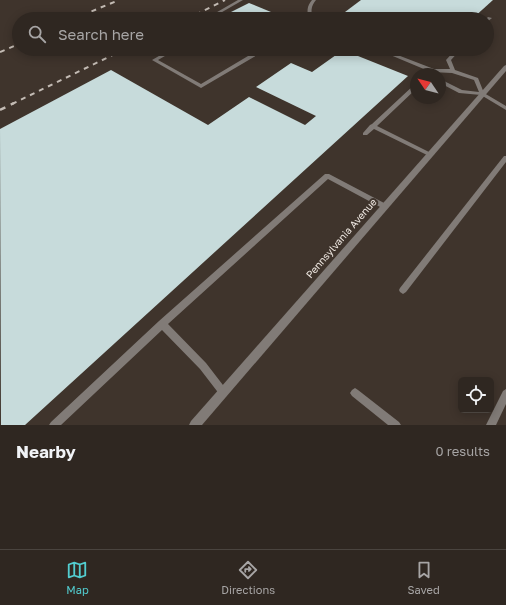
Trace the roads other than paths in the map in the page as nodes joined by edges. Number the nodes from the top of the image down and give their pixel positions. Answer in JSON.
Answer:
{"nodes":[{"id":1,"x":241,"y":0,"type":"edge"},
{"id":2,"x":314,"y":0,"type":"edge"},
{"id":3,"x":219,"y":12,"type":"edge"},
{"id":4,"x":308,"y":12,"type":"edge"},
{"id":5,"x":162,"y":56,"type":"edge"},
{"id":6,"x":253,"y":56,"type":"edge"},
{"id":7,"x":394,"y":56,"type":"edge"},
{"id":8,"x":452,"y":56,"type":"edge"},
{"id":9,"x":506,"y":67,"type":"edge"},
{"id":10,"x":422,"y":68,"type":"edge"},
{"id":11,"x":453,"y":71,"type":"junction"},
{"id":12,"x":446,"y":72,"type":"edge"},
{"id":13,"x":446,"y":84,"type":"edge"},
{"id":14,"x":410,"y":91,"type":"edge"},
{"id":15,"x":482,"y":94,"type":"junction"},
{"id":16,"x":506,"y":108,"type":"edge"},
{"id":17,"x":372,"y":126,"type":"junction"},
{"id":18,"x":365,"y":134,"type":"dead end"},
{"id":19,"x":429,"y":154,"type":"junction"},
{"id":20,"x":506,"y":158,"type":"edge"},
{"id":21,"x":384,"y":206,"type":"junction"},
{"id":22,"x":403,"y":290,"type":"dead end"},
{"id":23,"x":162,"y":324,"type":"junction"},
{"id":24,"x":223,"y":392,"type":"junction"},
{"id":25,"x":355,"y":393,"type":"dead end"},
{"id":26,"x":506,"y":394,"type":"edge"},
{"id":27,"x":54,"y":425,"type":"edge"},
{"id":28,"x":195,"y":425,"type":"edge"},
{"id":29,"x":396,"y":425,"type":"edge"},
{"id":30,"x":491,"y":425,"type":"edge"}],
"edges":[{"from":1,"to":3,"type":"lane"},
{"from":2,"to":4,"type":"lane"},
{"from":5,"to":6,"type":"lane"},
{"from":7,"to":10,"type":"lane"},
{"from":8,"to":11,"type":"lane"},
{"from":9,"to":15,"type":"street","name":"Pennsylvania Avenue"},
{"from":11,"to":12,"type":"lane"},
{"from":11,"to":15,"type":"lane"},
{"from":13,"to":15,"type":"lane"},
{"from":14,"to":17,"type":"lane"},
{"from":15,"to":16,"type":"lane"},
{"from":15,"to":19,"type":"street","name":"Pennsylvania Avenue"},
{"from":17,"to":18,"type":"lane"},
{"from":17,"to":19,"type":"lane"},
{"from":19,"to":21,"type":"street","name":"Pennsylvania Avenue"},
{"from":20,"to":22,"type":"lane"},
{"from":21,"to":23,"type":"lane"},
{"from":21,"to":24,"type":"street","name":"Pennsylvania Avenue"},
{"from":23,"to":24,"type":"lane"},
{"from":23,"to":27,"type":"lane"},
{"from":24,"to":28,"type":"street","name":"Pennsylvania Avenue"},
{"from":25,"to":29,"type":"lane"},
{"from":26,"to":30,"type":"lane"}]}
